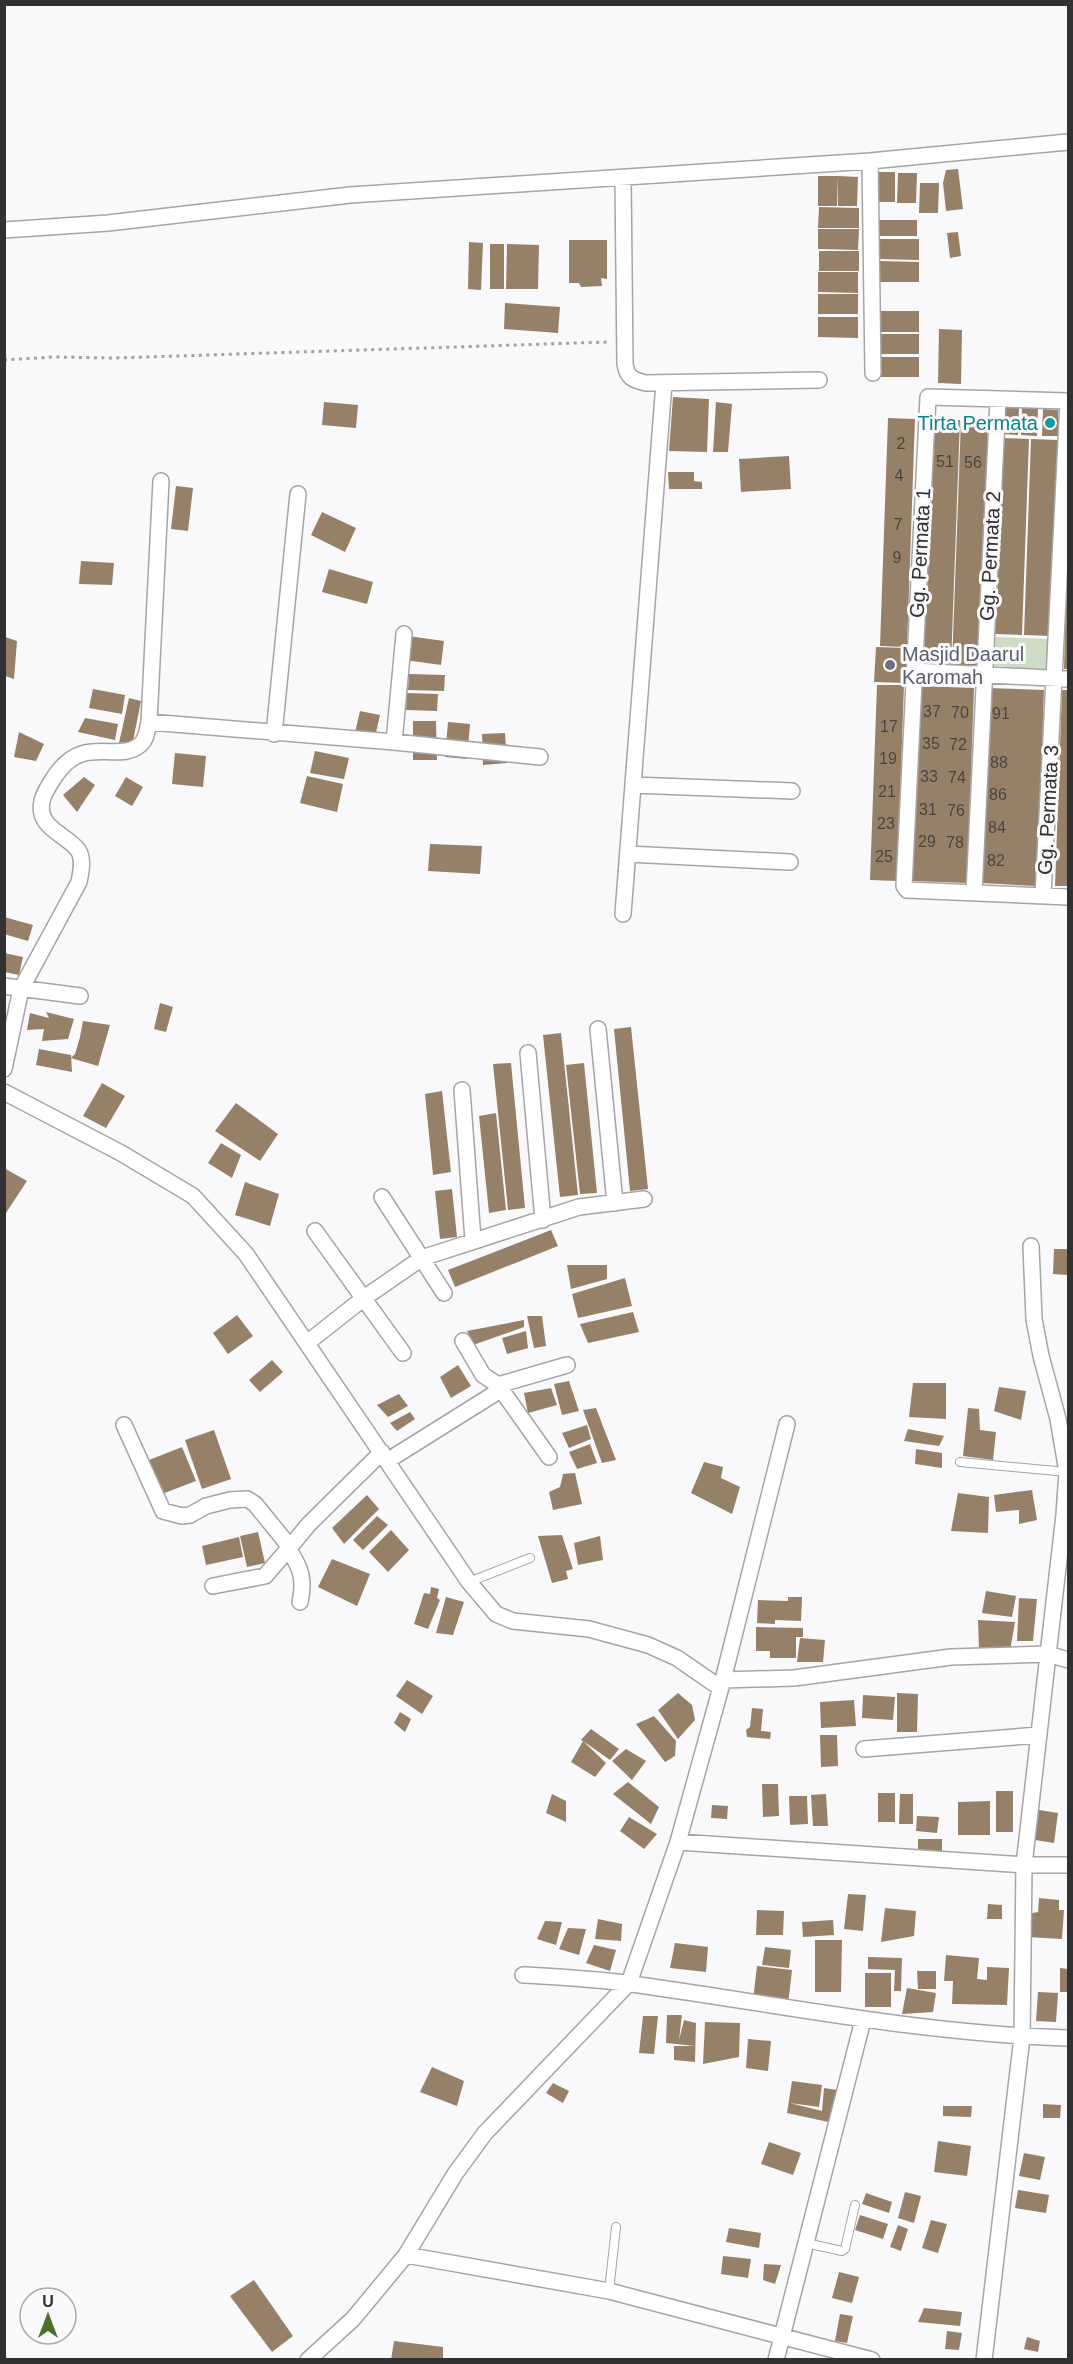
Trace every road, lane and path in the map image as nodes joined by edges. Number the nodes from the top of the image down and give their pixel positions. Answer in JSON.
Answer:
{"nodes":[{"id":1,"x":1068,"y":142,"type":"edge"},
{"id":2,"x":870,"y":161,"type":"junction"},
{"id":3,"x":623,"y":178,"type":"junction"},
{"id":4,"x":4,"y":230,"type":"edge"},
{"id":5,"x":625,"y":342,"type":"junction"},
{"id":6,"x":4,"y":360,"type":"edge"},
{"id":7,"x":873,"y":373,"type":"dead end"},
{"id":8,"x":819,"y":380,"type":"dead end"},
{"id":9,"x":664,"y":383,"type":"junction"},
{"id":10,"x":998,"y":399,"type":"junction"},
{"id":11,"x":1068,"y":401,"type":"edge"},
{"id":12,"x":161,"y":481,"type":"dead end"},
{"id":13,"x":298,"y":495,"type":"dead end"},
{"id":14,"x":404,"y":633,"type":"dead end"},
{"id":15,"x":914,"y":671,"type":"junction"},
{"id":16,"x":984,"y":674,"type":"junction"},
{"id":17,"x":1061,"y":678,"type":"edge"},
{"id":18,"x":149,"y":722,"type":"junction"},
{"id":19,"x":274,"y":734,"type":"junction"},
{"id":20,"x":394,"y":742,"type":"junction"},
{"id":21,"x":540,"y":757,"type":"dead end"},
{"id":22,"x":633,"y":785,"type":"junction"},
{"id":23,"x":792,"y":791,"type":"dead end"},
{"id":24,"x":628,"y":854,"type":"junction"},
{"id":25,"x":790,"y":862,"type":"dead end"},
{"id":26,"x":974,"y":893,"type":"junction"},
{"id":27,"x":1043,"y":896,"type":"junction"},
{"id":28,"x":1068,"y":897,"type":"edge"},
{"id":29,"x":623,"y":914,"type":"dead end"},
{"id":30,"x":4,"y":986,"type":"edge"},
{"id":31,"x":21,"y":989,"type":"junction"},
{"id":32,"x":80,"y":996,"type":"dead end"},
{"id":33,"x":598,"y":1029,"type":"dead end"},
{"id":34,"x":528,"y":1053,"type":"dead end"},
{"id":35,"x":4,"y":1069,"type":"edge"},
{"id":36,"x":462,"y":1090,"type":"dead end"},
{"id":37,"x":4,"y":1092,"type":"edge"},
{"id":38,"x":382,"y":1197,"type":"dead end"},
{"id":39,"x":644,"y":1199,"type":"dead end"},
{"id":40,"x":615,"y":1203,"type":"junction"},
{"id":41,"x":543,"y":1220,"type":"junction"},
{"id":42,"x":315,"y":1231,"type":"dead end"},
{"id":43,"x":473,"y":1240,"type":"junction"},
{"id":44,"x":1031,"y":1246,"type":"dead end"},
{"id":45,"x":422,"y":1258,"type":"junction"},
{"id":46,"x":444,"y":1293,"type":"dead end"},
{"id":47,"x":364,"y":1298,"type":"junction"},
{"id":48,"x":463,"y":1341,"type":"dead end"},
{"id":49,"x":307,"y":1343,"type":"junction"},
{"id":50,"x":403,"y":1353,"type":"dead end"},
{"id":51,"x":567,"y":1365,"type":"dead end"},
{"id":52,"x":498,"y":1385,"type":"junction"},
{"id":53,"x":788,"y":1424,"type":"dead end"},
{"id":54,"x":124,"y":1425,"type":"dead end"},
{"id":55,"x":385,"y":1456,"type":"junction"},
{"id":56,"x":549,"y":1457,"type":"dead end"},
{"id":57,"x":960,"y":1462,"type":"dead end"},
{"id":58,"x":1067,"y":1472,"type":"edge"},
{"id":59,"x":289,"y":1548,"type":"junction"},
{"id":60,"x":530,"y":1558,"type":"dead end"},
{"id":61,"x":469,"y":1582,"type":"junction"},
{"id":62,"x":213,"y":1586,"type":"dead end"},
{"id":63,"x":300,"y":1602,"type":"dead end"},
{"id":64,"x":1048,"y":1654,"type":"junction"},
{"id":65,"x":1068,"y":1660,"type":"edge"},
{"id":66,"x":721,"y":1684,"type":"junction"},
{"id":67,"x":1039,"y":1735,"type":"junction"},
{"id":68,"x":864,"y":1749,"type":"dead end"},
{"id":69,"x":678,"y":1842,"type":"junction"},
{"id":70,"x":1024,"y":1865,"type":"junction"},
{"id":71,"x":1068,"y":1865,"type":"edge"},
{"id":72,"x":523,"y":1975,"type":"dead end"},
{"id":73,"x":629,"y":1983,"type":"junction"},
{"id":74,"x":863,"y":2020,"type":"junction"},
{"id":75,"x":1022,"y":2037,"type":"junction"},
{"id":76,"x":1068,"y":2038,"type":"edge"},
{"id":77,"x":855,"y":2205,"type":"dead end"},
{"id":78,"x":616,"y":2227,"type":"dead end"},
{"id":79,"x":806,"y":2244,"type":"junction"},
{"id":80,"x":406,"y":2255,"type":"junction"},
{"id":81,"x":609,"y":2291,"type":"junction"},
{"id":82,"x":782,"y":2334,"type":"junction"},
{"id":83,"x":827,"y":2353,"type":"edge"},
{"id":84,"x":308,"y":2360,"type":"edge"},
{"id":85,"x":776,"y":2360,"type":"edge"},
{"id":86,"x":872,"y":2360,"type":"edge"},
{"id":87,"x":984,"y":2360,"type":"edge"}],
"edges":[{"from":1,"to":2,"type":"street"},
{"from":2,"to":3,"type":"street"},
{"from":2,"to":7,"type":"street"},
{"from":3,"to":4,"type":"street"},
{"from":3,"to":5,"type":"street"},
{"from":5,"to":6,"type":"path"},
{"from":5,"to":9,"type":"street"},
{"from":8,"to":9,"type":"street"},
{"from":9,"to":22,"type":"street"},
{"from":10,"to":11,"type":"street"},
{"from":10,"to":15,"type":"street","name":"Gg. Permata 1"},
{"from":10,"to":16,"type":"street","name":"Gg. Permata 2"},
{"from":11,"to":17,"type":"street","name":"Gg. Permata 3"},
{"from":12,"to":18,"type":"street"},
{"from":13,"to":19,"type":"street"},
{"from":14,"to":20,"type":"street"},
{"from":15,"to":16,"type":"street"},
{"from":15,"to":26,"type":"street","name":"Gg. Permata 1"},
{"from":16,"to":17,"type":"street"},
{"from":16,"to":26,"type":"street","name":"Gg. Permata 2"},
{"from":17,"to":27,"type":"street","name":"Gg. Permata 3"},
{"from":18,"to":19,"type":"street"},
{"from":18,"to":31,"type":"street"},
{"from":19,"to":20,"type":"street"},
{"from":20,"to":21,"type":"street"},
{"from":22,"to":23,"type":"street"},
{"from":22,"to":24,"type":"street"},
{"from":24,"to":25,"type":"street"},
{"from":24,"to":29,"type":"street"},
{"from":26,"to":27,"type":"street"},
{"from":27,"to":28,"type":"street"},
{"from":30,"to":31,"type":"street"},
{"from":31,"to":32,"type":"street"},
{"from":31,"to":35,"type":"street"},
{"from":33,"to":40,"type":"street"},
{"from":34,"to":41,"type":"street"},
{"from":36,"to":43,"type":"street"},
{"from":37,"to":49,"type":"street"},
{"from":38,"to":45,"type":"street"},
{"from":39,"to":40,"type":"street"},
{"from":40,"to":41,"type":"street"},
{"from":41,"to":43,"type":"street"},
{"from":42,"to":47,"type":"street"},
{"from":43,"to":45,"type":"street"},
{"from":44,"to":58,"type":"street"},
{"from":45,"to":46,"type":"street"},
{"from":45,"to":47,"type":"street"},
{"from":47,"to":49,"type":"street"},
{"from":47,"to":50,"type":"street"},
{"from":48,"to":52,"type":"street"},
{"from":49,"to":55,"type":"street"},
{"from":51,"to":52,"type":"street"},
{"from":52,"to":55,"type":"street"},
{"from":52,"to":56,"type":"street"},
{"from":53,"to":66,"type":"street"},
{"from":54,"to":59,"type":"street"},
{"from":55,"to":59,"type":"street"},
{"from":55,"to":61,"type":"street"},
{"from":57,"to":58,"type":"lane"},
{"from":58,"to":64,"type":"street"},
{"from":59,"to":62,"type":"street"},
{"from":59,"to":63,"type":"street"},
{"from":60,"to":61,"type":"lane"},
{"from":61,"to":66,"type":"street"},
{"from":64,"to":65,"type":"street"},
{"from":64,"to":66,"type":"street"},
{"from":64,"to":67,"type":"street"},
{"from":66,"to":69,"type":"street"},
{"from":67,"to":68,"type":"street"},
{"from":67,"to":70,"type":"street"},
{"from":69,"to":70,"type":"street"},
{"from":69,"to":73,"type":"street"},
{"from":70,"to":71,"type":"street"},
{"from":70,"to":75,"type":"street"},
{"from":72,"to":73,"type":"street"},
{"from":73,"to":74,"type":"street"},
{"from":73,"to":80,"type":"street"},
{"from":74,"to":75,"type":"street"},
{"from":74,"to":79,"type":"street"},
{"from":75,"to":76,"type":"street"},
{"from":75,"to":87,"type":"street"},
{"from":77,"to":79,"type":"lane"},
{"from":78,"to":81,"type":"lane"},
{"from":79,"to":82,"type":"street"},
{"from":80,"to":81,"type":"street"},
{"from":80,"to":84,"type":"street"},
{"from":81,"to":82,"type":"street"},
{"from":82,"to":83,"type":"street"},
{"from":82,"to":85,"type":"street"},
{"from":83,"to":86,"type":"street"}]}
